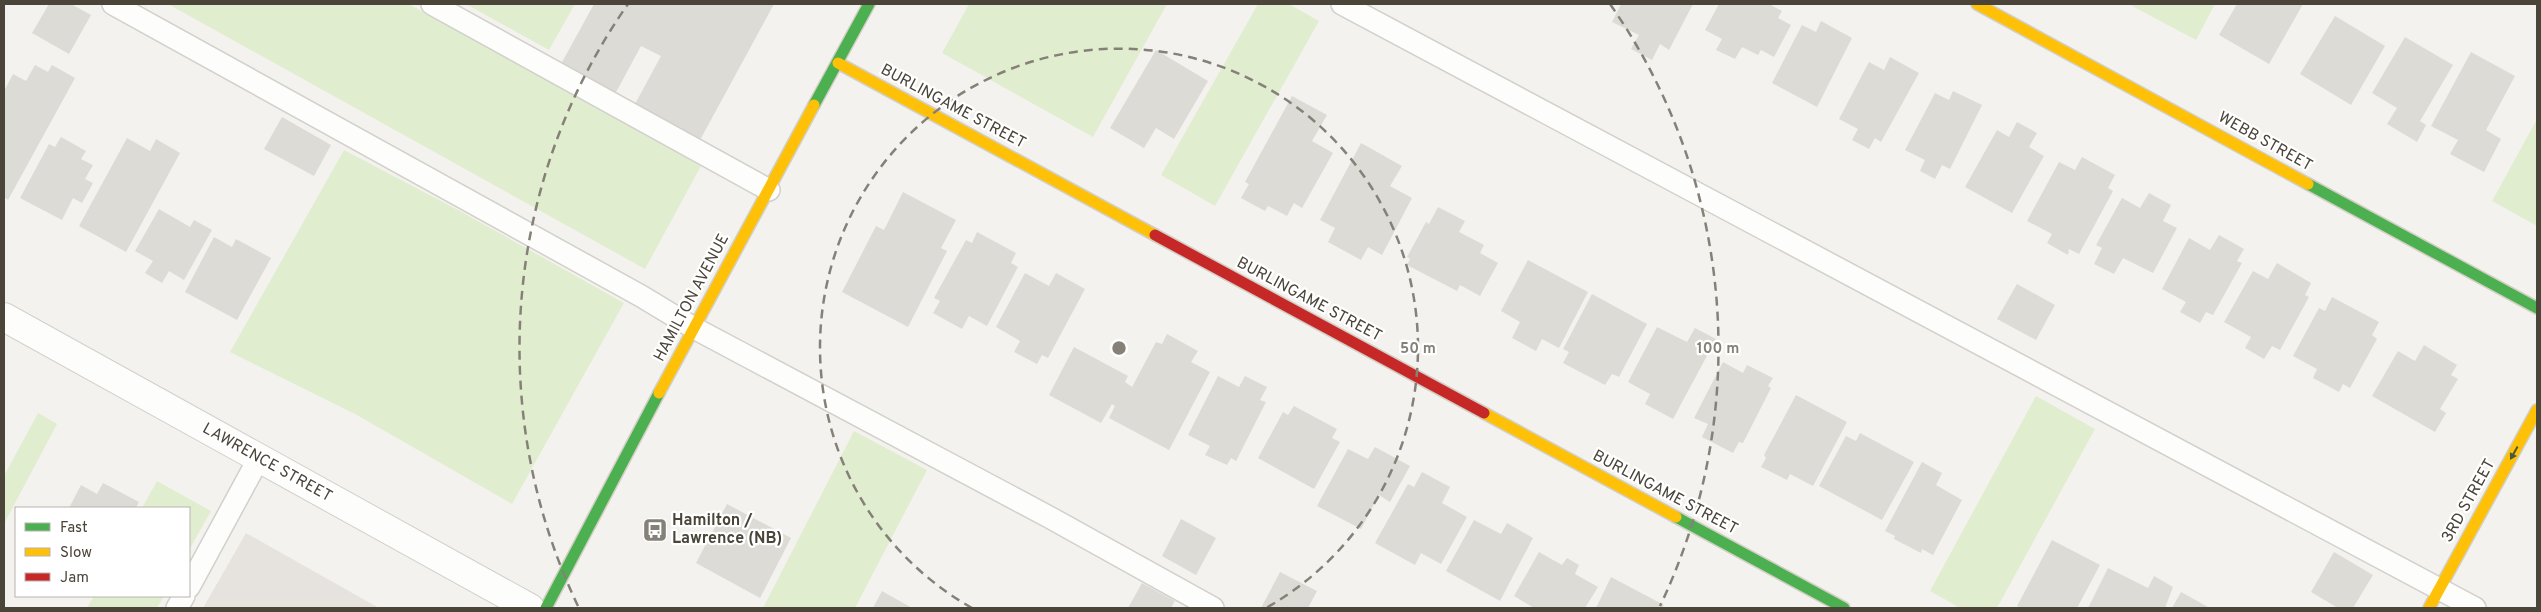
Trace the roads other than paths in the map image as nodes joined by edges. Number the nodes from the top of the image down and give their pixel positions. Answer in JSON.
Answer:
{"nodes":[{"id":1,"x":112,"y":4,"type":"edge"},
{"id":2,"x":432,"y":4,"type":"edge"},
{"id":3,"x":869,"y":4,"type":"edge"},
{"id":4,"x":1342,"y":4,"type":"edge"},
{"id":5,"x":1977,"y":4,"type":"edge"},
{"id":6,"x":838,"y":63,"type":"junction"},
{"id":7,"x":769,"y":190,"type":"junction"},
{"id":8,"x":2537,"y":308,"type":"edge"},
{"id":9,"x":4,"y":317,"type":"edge"},
{"id":10,"x":694,"y":328,"type":"junction"},
{"id":11,"x":2537,"y":410,"type":"edge"},
{"id":12,"x":259,"y":458,"type":"junction"},
{"id":13,"x":190,"y":585,"type":"edge"},
{"id":14,"x":2440,"y":589,"type":"junction"},
{"id":15,"x":183,"y":597,"type":"edge"},
{"id":16,"x":177,"y":608,"type":"edge"},
{"id":17,"x":530,"y":608,"type":"edge"},
{"id":18,"x":546,"y":608,"type":"edge"},
{"id":19,"x":1213,"y":608,"type":"edge"},
{"id":20,"x":1844,"y":608,"type":"edge"},
{"id":21,"x":2429,"y":608,"type":"edge"},
{"id":22,"x":2475,"y":608,"type":"edge"}],
"edges":[{"from":1,"to":10,"type":"lane"},
{"from":2,"to":7,"type":"lane"},
{"from":3,"to":6,"type":"street","name":"HAMILTON AVENUE"},
{"from":4,"to":14,"type":"lane"},
{"from":5,"to":8,"type":"street","name":"WEBB STREET"},
{"from":6,"to":7,"type":"street","name":"HAMILTON AVENUE"},
{"from":6,"to":20,"type":"street","name":"BURLINGAME STREET"},
{"from":7,"to":10,"type":"street","name":"HAMILTON AVENUE"},
{"from":9,"to":12,"type":"street","name":"LAWRENCE STREET"},
{"from":10,"to":18,"type":"street","name":"HAMILTON AVENUE"},
{"from":10,"to":19,"type":"lane"},
{"from":11,"to":14,"type":"street","name":"3RD STREET","one_way":true},
{"from":12,"to":13,"type":"lane"},
{"from":12,"to":17,"type":"street","name":"LAWRENCE STREET"},
{"from":14,"to":21,"type":"street","name":"3RD STREET"},
{"from":14,"to":22,"type":"lane"},
{"from":15,"to":16,"type":"lane"}]}
